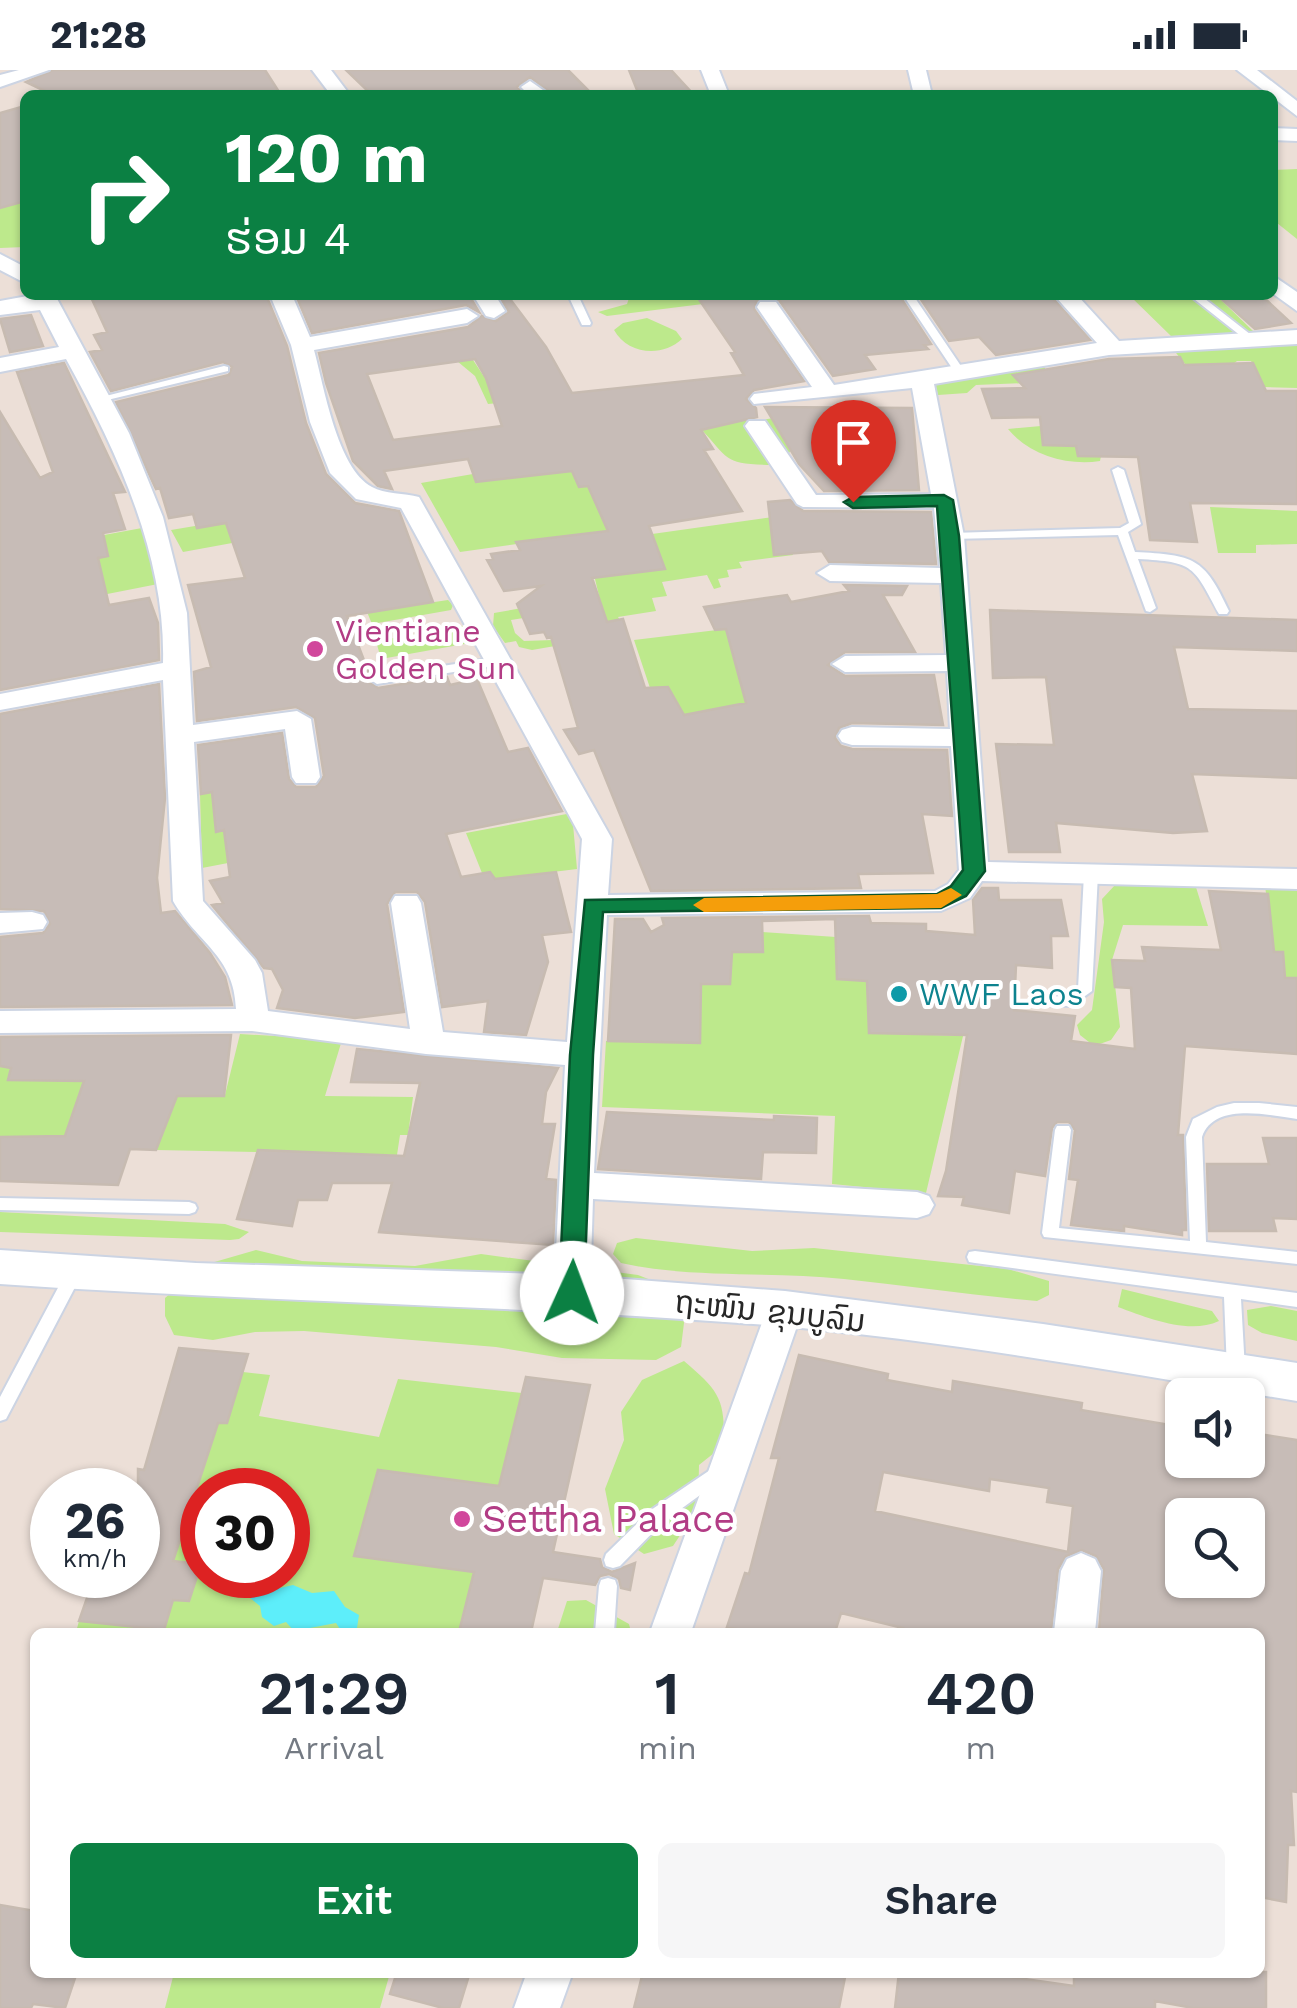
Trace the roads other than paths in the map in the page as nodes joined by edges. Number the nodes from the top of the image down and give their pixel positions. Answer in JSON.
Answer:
{"nodes":[{"id":1,"x":40,"y":70,"type":"edge"},
{"id":2,"x":321,"y":70,"type":"edge"},
{"id":3,"x":1246,"y":70,"type":"edge"},
{"id":4,"x":0,"y":81,"type":"edge"},
{"id":5,"x":337,"y":90,"type":"edge"},
{"id":6,"x":1272,"y":90,"type":"edge"},
{"id":7,"x":0,"y":257,"type":"edge"},
{"id":8,"x":20,"y":273,"type":"edge"},
{"id":9,"x":1278,"y":287,"type":"edge"},
{"id":10,"x":39,"y":300,"type":"edge"},
{"id":11,"x":45,"y":300,"type":"edge"},
{"id":12,"x":283,"y":300,"type":"edge"},
{"id":13,"x":575,"y":300,"type":"edge"},
{"id":14,"x":911,"y":300,"type":"edge"},
{"id":15,"x":1070,"y":300,"type":"edge"},
{"id":16,"x":1201,"y":300,"type":"edge"},
{"id":17,"x":1297,"y":304,"type":"edge"},
{"id":18,"x":768,"y":307,"type":"dead end"},
{"id":19,"x":0,"y":308,"type":"edge"},
{"id":20,"x":586,"y":323,"type":"dead end"},
{"id":21,"x":1250,"y":338,"type":"junction"},
{"id":22,"x":1297,"y":338,"type":"edge"},
{"id":23,"x":462,"y":343,"type":"dead end"},
{"id":24,"x":302,"y":345,"type":"junction"},
{"id":25,"x":1112,"y":347,"type":"junction"},
{"id":26,"x":71,"y":351,"type":"junction"},
{"id":27,"x":0,"y":365,"type":"edge"},
{"id":28,"x":224,"y":368,"type":"dead end"},
{"id":29,"x":958,"y":370,"type":"junction"},
{"id":30,"x":926,"y":378,"type":"junction"},
{"id":31,"x":826,"y":390,"type":"junction"},
{"id":32,"x":762,"y":398,"type":"dead end"},
{"id":33,"x":99,"y":399,"type":"junction"},
{"id":34,"x":757,"y":426,"type":"dead end"},
{"id":35,"x":1118,"y":470,"type":"dead end"},
{"id":36,"x":944,"y":500,"type":"junction"},
{"id":37,"x":1122,"y":531,"type":"junction"},
{"id":38,"x":950,"y":536,"type":"junction"},
{"id":39,"x":1132,"y":555,"type":"junction"},
{"id":40,"x":830,"y":572,"type":"dead end"},
{"id":41,"x":952,"y":576,"type":"junction"},
{"id":42,"x":1150,"y":608,"type":"dead end"},
{"id":43,"x":1224,"y":612,"type":"dead end"},
{"id":44,"x":501,"y":660,"type":"junction"},
{"id":45,"x":957,"y":663,"type":"junction"},
{"id":46,"x":845,"y":664,"type":"dead end"},
{"id":47,"x":176,"y":669,"type":"junction"},
{"id":48,"x":377,"y":680,"type":"dead end"},
{"id":49,"x":0,"y":702,"type":"edge"},
{"id":50,"x":180,"y":735,"type":"junction"},
{"id":51,"x":852,"y":736,"type":"dead end"},
{"id":52,"x":962,"y":738,"type":"junction"},
{"id":53,"x":306,"y":778,"type":"dead end"},
{"id":54,"x":974,"y":871,"type":"junction"},
{"id":55,"x":1091,"y":874,"type":"junction"},
{"id":56,"x":1297,"y":880,"type":"edge"},
{"id":57,"x":406,"y":903,"type":"dead end"},
{"id":58,"x":593,"y":905,"type":"junction"},
{"id":59,"x":32,"y":922,"type":"dead end"},
{"id":60,"x":0,"y":923,"type":"edge"},
{"id":61,"x":1039,"y":1001,"type":"dead end"},
{"id":62,"x":252,"y":1020,"type":"junction"},
{"id":63,"x":0,"y":1022,"type":"edge"},
{"id":64,"x":426,"y":1042,"type":"junction"},
{"id":65,"x":582,"y":1055,"type":"junction"},
{"id":66,"x":1297,"y":1114,"type":"edge"},
{"id":67,"x":1063,"y":1130,"type":"dead end"},
{"id":68,"x":576,"y":1185,"type":"junction"},
{"id":69,"x":0,"y":1204,"type":"edge"},
{"id":70,"x":916,"y":1204,"type":"dead end"},
{"id":71,"x":190,"y":1208,"type":"dead end"},
{"id":72,"x":1198,"y":1249,"type":"junction"},
{"id":73,"x":976,"y":1258,"type":"dead end"},
{"id":74,"x":1297,"y":1258,"type":"edge"},
{"id":75,"x":0,"y":1268,"type":"edge"},
{"id":76,"x":75,"y":1272,"type":"junction"},
{"id":77,"x":1232,"y":1292,"type":"junction"},
{"id":78,"x":572,"y":1293,"type":"junction"},
{"id":79,"x":1297,"y":1300,"type":"edge"},
{"id":80,"x":785,"y":1309,"type":"junction"},
{"id":81,"x":1236,"y":1374,"type":"junction"},
{"id":82,"x":1297,"y":1382,"type":"edge"},
{"id":83,"x":0,"y":1414,"type":"edge"},
{"id":84,"x":730,"y":1464,"type":"junction"},
{"id":85,"x":613,"y":1560,"type":"dead end"},
{"id":86,"x":1080,"y":1571,"type":"dead end"},
{"id":87,"x":608,"y":1586,"type":"dead end"},
{"id":88,"x":604,"y":1628,"type":"edge"},
{"id":89,"x":671,"y":1628,"type":"edge"},
{"id":90,"x":1074,"y":1628,"type":"edge"},
{"id":91,"x":548,"y":1978,"type":"edge"},
{"id":92,"x":537,"y":2008,"type":"edge"}],
"edges":[{"from":1,"to":4,"type":"street"},
{"from":2,"to":5,"type":"street"},
{"from":3,"to":6,"type":"street"},
{"from":7,"to":8,"type":"street"},
{"from":9,"to":17,"type":"street"},
{"from":10,"to":19,"type":"street"},
{"from":11,"to":26,"type":"street"},
{"from":12,"to":24,"type":"street"},
{"from":13,"to":20,"type":"lane"},
{"from":14,"to":29,"type":"lane"},
{"from":15,"to":25,"type":"street"},
{"from":16,"to":21,"type":"lane"},
{"from":18,"to":31,"type":"street"},
{"from":21,"to":22,"type":"street"},
{"from":21,"to":25,"type":"street"},
{"from":23,"to":24,"type":"street"},
{"from":24,"to":44,"type":"street"},
{"from":25,"to":29,"type":"street"},
{"from":26,"to":27,"type":"street"},
{"from":26,"to":33,"type":"street"},
{"from":28,"to":33,"type":"lane"},
{"from":29,"to":30,"type":"street"},
{"from":30,"to":31,"type":"street"},
{"from":30,"to":36,"type":"street"},
{"from":31,"to":32,"type":"street"},
{"from":33,"to":47,"type":"street"},
{"from":34,"to":36,"type":"street"},
{"from":35,"to":37,"type":"lane"},
{"from":36,"to":38,"type":"street"},
{"from":37,"to":38,"type":"lane"},
{"from":37,"to":39,"type":"lane"},
{"from":38,"to":41,"type":"street"},
{"from":39,"to":42,"type":"lane"},
{"from":39,"to":43,"type":"lane"},
{"from":40,"to":41,"type":"street"},
{"from":41,"to":45,"type":"street"},
{"from":44,"to":48,"type":"lane"},
{"from":44,"to":58,"type":"street"},
{"from":45,"to":46,"type":"street"},
{"from":45,"to":52,"type":"street"},
{"from":47,"to":49,"type":"street"},
{"from":47,"to":50,"type":"street"},
{"from":50,"to":53,"type":"street"},
{"from":50,"to":62,"type":"street"},
{"from":51,"to":52,"type":"street"},
{"from":52,"to":54,"type":"street"},
{"from":54,"to":55,"type":"street"},
{"from":54,"to":58,"type":"street"},
{"from":55,"to":56,"type":"street"},
{"from":55,"to":61,"type":"lane"},
{"from":57,"to":64,"type":"street"},
{"from":58,"to":65,"type":"street"},
{"from":59,"to":60,"type":"street"},
{"from":62,"to":63,"type":"street"},
{"from":62,"to":64,"type":"street"},
{"from":64,"to":65,"type":"street"},
{"from":65,"to":68,"type":"street"},
{"from":66,"to":72,"type":"lane"},
{"from":67,"to":72,"type":"lane"},
{"from":68,"to":70,"type":"street"},
{"from":68,"to":78,"type":"street"},
{"from":69,"to":71,"type":"lane"},
{"from":72,"to":74,"type":"lane"},
{"from":73,"to":77,"type":"lane"},
{"from":75,"to":76,"type":"street","name":"ຖະໜົນ ຂຸນບູລົມ"},
{"from":76,"to":78,"type":"street","name":"ຖະໜົນ ຂຸນບູລົມ"},
{"from":76,"to":83,"type":"lane"},
{"from":77,"to":79,"type":"lane"},
{"from":77,"to":81,"type":"lane"},
{"from":78,"to":80,"type":"street","name":"ຖະໜົນ ຂຸນບູລົມ"},
{"from":80,"to":81,"type":"street","name":"ຖະໜົນ ຂຸນບູລົມ"},
{"from":80,"to":84,"type":"street"},
{"from":81,"to":82,"type":"street","name":"ຖະໜົນ ຂຸນບູລົມ"},
{"from":84,"to":85,"type":"lane"},
{"from":84,"to":89,"type":"street"},
{"from":86,"to":90,"type":"street"},
{"from":87,"to":88,"type":"lane"},
{"from":91,"to":92,"type":"street"}]}
